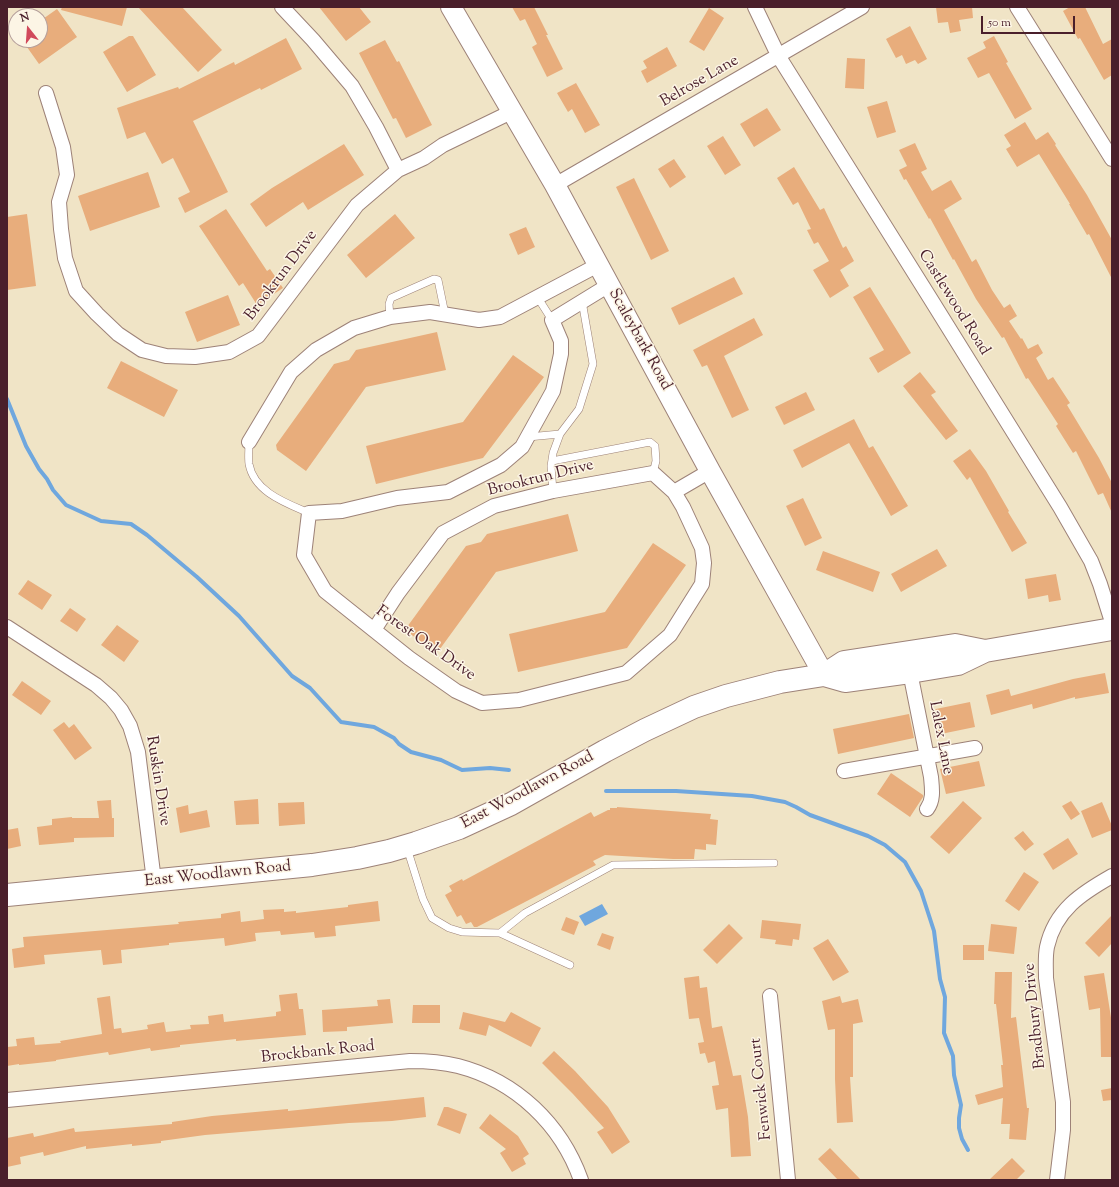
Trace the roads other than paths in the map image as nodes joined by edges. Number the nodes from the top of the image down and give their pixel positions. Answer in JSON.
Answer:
{"nodes":[{"id":1,"x":282,"y":7,"type":"edge"},
{"id":2,"x":451,"y":7,"type":"edge"},
{"id":3,"x":755,"y":7,"type":"edge"},
{"id":4,"x":862,"y":7,"type":"edge"},
{"id":5,"x":1017,"y":7,"type":"edge"},
{"id":6,"x":778,"y":56,"type":"junction"},
{"id":7,"x":46,"y":93,"type":"dead end"},
{"id":8,"x":512,"y":110,"type":"junction"},
{"id":9,"x":1112,"y":159,"type":"edge"},
{"id":10,"x":398,"y":170,"type":"junction"},
{"id":11,"x":555,"y":185,"type":"junction"},
{"id":12,"x":598,"y":265,"type":"junction"},
{"id":13,"x":609,"y":285,"type":"junction"},
{"id":14,"x":538,"y":298,"type":"junction"},
{"id":15,"x":582,"y":301,"type":"junction"},
{"id":16,"x":445,"y":314,"type":"junction"},
{"id":17,"x":390,"y":317,"type":"junction"},
{"id":18,"x":552,"y":320,"type":"junction"},
{"id":19,"x":560,"y":434,"type":"junction"},
{"id":20,"x":528,"y":436,"type":"junction"},
{"id":21,"x":249,"y":442,"type":"joint"},
{"id":22,"x":552,"y":461,"type":"junction"},
{"id":23,"x":710,"y":471,"type":"junction"},
{"id":24,"x":653,"y":473,"type":"junction"},
{"id":25,"x":553,"y":491,"type":"junction"},
{"id":26,"x":674,"y":492,"type":"junction"},
{"id":27,"x":309,"y":513,"type":"junction"},
{"id":28,"x":1112,"y":622,"type":"edge"},
{"id":29,"x":7,"y":627,"type":"edge"},
{"id":30,"x":1112,"y":629,"type":"edge"},
{"id":31,"x":374,"y":630,"type":"junction"},
{"id":32,"x":985,"y":651,"type":"junction"},
{"id":33,"x":910,"y":672,"type":"junction"},
{"id":34,"x":824,"y":675,"type":"junction"},
{"id":35,"x":975,"y":748,"type":"dead end"},
{"id":36,"x":927,"y":756,"type":"junction"},
{"id":37,"x":844,"y":771,"type":"dead end"},
{"id":38,"x":927,"y":809,"type":"dead end"},
{"id":39,"x":406,"y":846,"type":"junction"},
{"id":40,"x":774,"y":863,"type":"dead end"},
{"id":41,"x":1112,"y":876,"type":"edge"},
{"id":42,"x":154,"y":881,"type":"junction"},
{"id":43,"x":7,"y":895,"type":"edge"},
{"id":44,"x":500,"y":933,"type":"junction"},
{"id":45,"x":570,"y":965,"type":"dead end"},
{"id":46,"x":770,"y":996,"type":"dead end"},
{"id":47,"x":7,"y":1100,"type":"edge"},
{"id":48,"x":581,"y":1180,"type":"edge"},
{"id":49,"x":788,"y":1180,"type":"edge"},
{"id":50,"x":1057,"y":1180,"type":"edge"}],
"edges":[{"from":1,"to":10,"type":"street"},
{"from":2,"to":8,"type":"street","name":"Scaleybark Road"},
{"from":3,"to":6,"type":"street","name":"Castlewood Road"},
{"from":4,"to":6,"type":"street","name":"Belrose Lane"},
{"from":5,"to":9,"type":"street"},
{"from":6,"to":11,"type":"street","name":"Belrose Lane"},
{"from":6,"to":28,"type":"street","name":"Castlewood Road"},
{"from":7,"to":10,"type":"street","name":"Brookrun Drive"},
{"from":8,"to":10,"type":"street","name":"Brookrun Drive"},
{"from":8,"to":11,"type":"street","name":"Scaleybark Road"},
{"from":11,"to":12,"type":"street","name":"Scaleybark Road"},
{"from":12,"to":13,"type":"street","name":"Scaleybark Road"},
{"from":12,"to":14,"type":"street"},
{"from":13,"to":15,"type":"street"},
{"from":13,"to":23,"type":"street","name":"Scaleybark Road"},
{"from":14,"to":16,"type":"street"},
{"from":14,"to":18,"type":"lane"},
{"from":15,"to":18,"type":"street"},
{"from":15,"to":19,"type":"lane"},
{"from":16,"to":17,"type":"street"},
{"from":16,"to":17,"type":"lane"},
{"from":17,"to":21,"type":"street"},
{"from":18,"to":20,"type":"street","name":"Brookrun Drive"},
{"from":19,"to":20,"type":"lane"},
{"from":19,"to":22,"type":"lane"},
{"from":20,"to":27,"type":"street","name":"Brookrun Drive"},
{"from":21,"to":27,"type":"lane"},
{"from":22,"to":24,"type":"lane"},
{"from":22,"to":25,"type":"lane"},
{"from":23,"to":26,"type":"street"},
{"from":23,"to":34,"type":"street","name":"Scaleybark Road"},
{"from":24,"to":25,"type":"street","name":"Brookrun Drive"},
{"from":24,"to":26,"type":"street"},
{"from":25,"to":31,"type":"street","name":"Brookrun Drive"},
{"from":26,"to":31,"type":"street","name":"Forest Oak Drive"},
{"from":27,"to":31,"type":"street","name":"Forest Oak Drive"},
{"from":29,"to":42,"type":"street","name":"Ruskin Drive"},
{"from":30,"to":32,"type":"main road","name":"East Woodlawn Road"},
{"from":32,"to":33,"type":"main road","name":"East Woodlawn Road"},
{"from":32,"to":34,"type":"main road","name":"East Woodlawn Road"},
{"from":33,"to":34,"type":"main road","name":"East Woodlawn Road"},
{"from":33,"to":36,"type":"street","name":"Lalex Lane"},
{"from":34,"to":39,"type":"main road","name":"East Woodlawn Road"},
{"from":35,"to":36,"type":"street"},
{"from":36,"to":37,"type":"street"},
{"from":36,"to":38,"type":"street","name":"Lalex Lane"},
{"from":39,"to":42,"type":"main road","name":"East Woodlawn Road"},
{"from":39,"to":44,"type":"lane"},
{"from":40,"to":44,"type":"lane"},
{"from":41,"to":50,"type":"street","name":"Bradbury Drive"},
{"from":42,"to":43,"type":"main road","name":"East Woodlawn Road"},
{"from":44,"to":45,"type":"lane"},
{"from":46,"to":49,"type":"street","name":"Fenwick Court"},
{"from":47,"to":48,"type":"street","name":"Brockbank Road"}]}
